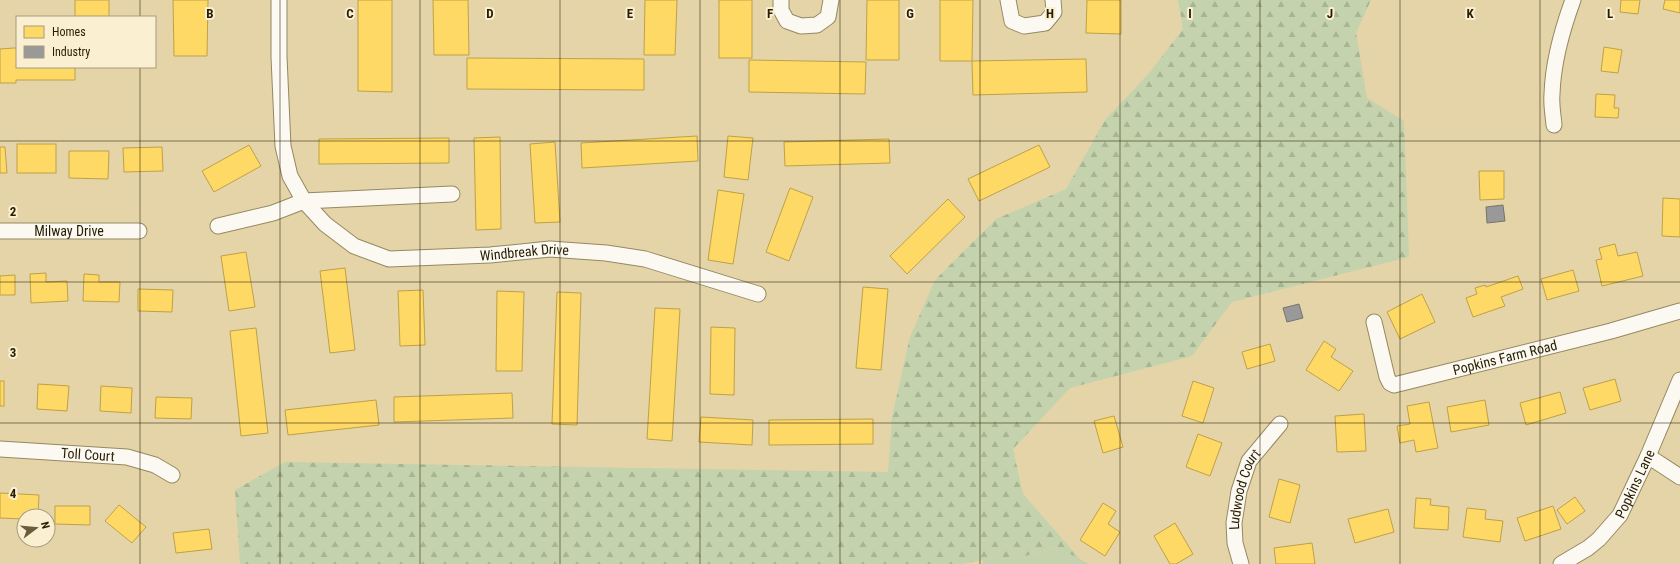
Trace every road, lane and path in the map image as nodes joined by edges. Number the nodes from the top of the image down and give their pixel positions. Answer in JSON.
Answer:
{"nodes":[{"id":1,"x":279,"y":0,"type":"edge"},
{"id":2,"x":781,"y":0,"type":"edge"},
{"id":3,"x":831,"y":0,"type":"edge"},
{"id":4,"x":1008,"y":0,"type":"edge"},
{"id":5,"x":1053,"y":0,"type":"edge"},
{"id":6,"x":1573,"y":0,"type":"edge"},
{"id":7,"x":1554,"y":124,"type":"dead end"},
{"id":8,"x":452,"y":194,"type":"dead end"},
{"id":9,"x":304,"y":201,"type":"junction"},
{"id":10,"x":218,"y":226,"type":"dead end"},
{"id":11,"x":0,"y":231,"type":"edge"},
{"id":12,"x":139,"y":231,"type":"dead end"},
{"id":13,"x":758,"y":294,"type":"dead end"},
{"id":14,"x":1680,"y":311,"type":"edge"},
{"id":15,"x":1374,"y":322,"type":"dead end"},
{"id":16,"x":1680,"y":380,"type":"edge"},
{"id":17,"x":1280,"y":424,"type":"dead end"},
{"id":18,"x":0,"y":449,"type":"edge"},
{"id":19,"x":1648,"y":456,"type":"junction"},
{"id":20,"x":172,"y":475,"type":"dead end"},
{"id":21,"x":1680,"y":478,"type":"edge"},
{"id":22,"x":1241,"y":564,"type":"edge"},
{"id":23,"x":1561,"y":564,"type":"edge"}],
"edges":[{"from":1,"to":9,"type":"street","name":"Windbreak Drive"},
{"from":2,"to":3,"type":"street"},
{"from":4,"to":5,"type":"street"},
{"from":6,"to":7,"type":"street"},
{"from":8,"to":9,"type":"street"},
{"from":9,"to":10,"type":"street"},
{"from":9,"to":13,"type":"street","name":"Windbreak Drive"},
{"from":11,"to":12,"type":"street","name":"Milway Drive"},
{"from":14,"to":15,"type":"street","name":"Popkins Farm Road"},
{"from":16,"to":19,"type":"street","name":"Popkins Lane"},
{"from":17,"to":22,"type":"street","name":"Ludwood Court"},
{"from":18,"to":20,"type":"street","name":"Toll Court"},
{"from":19,"to":21,"type":"street"},
{"from":19,"to":23,"type":"street","name":"Popkins Lane"}]}
